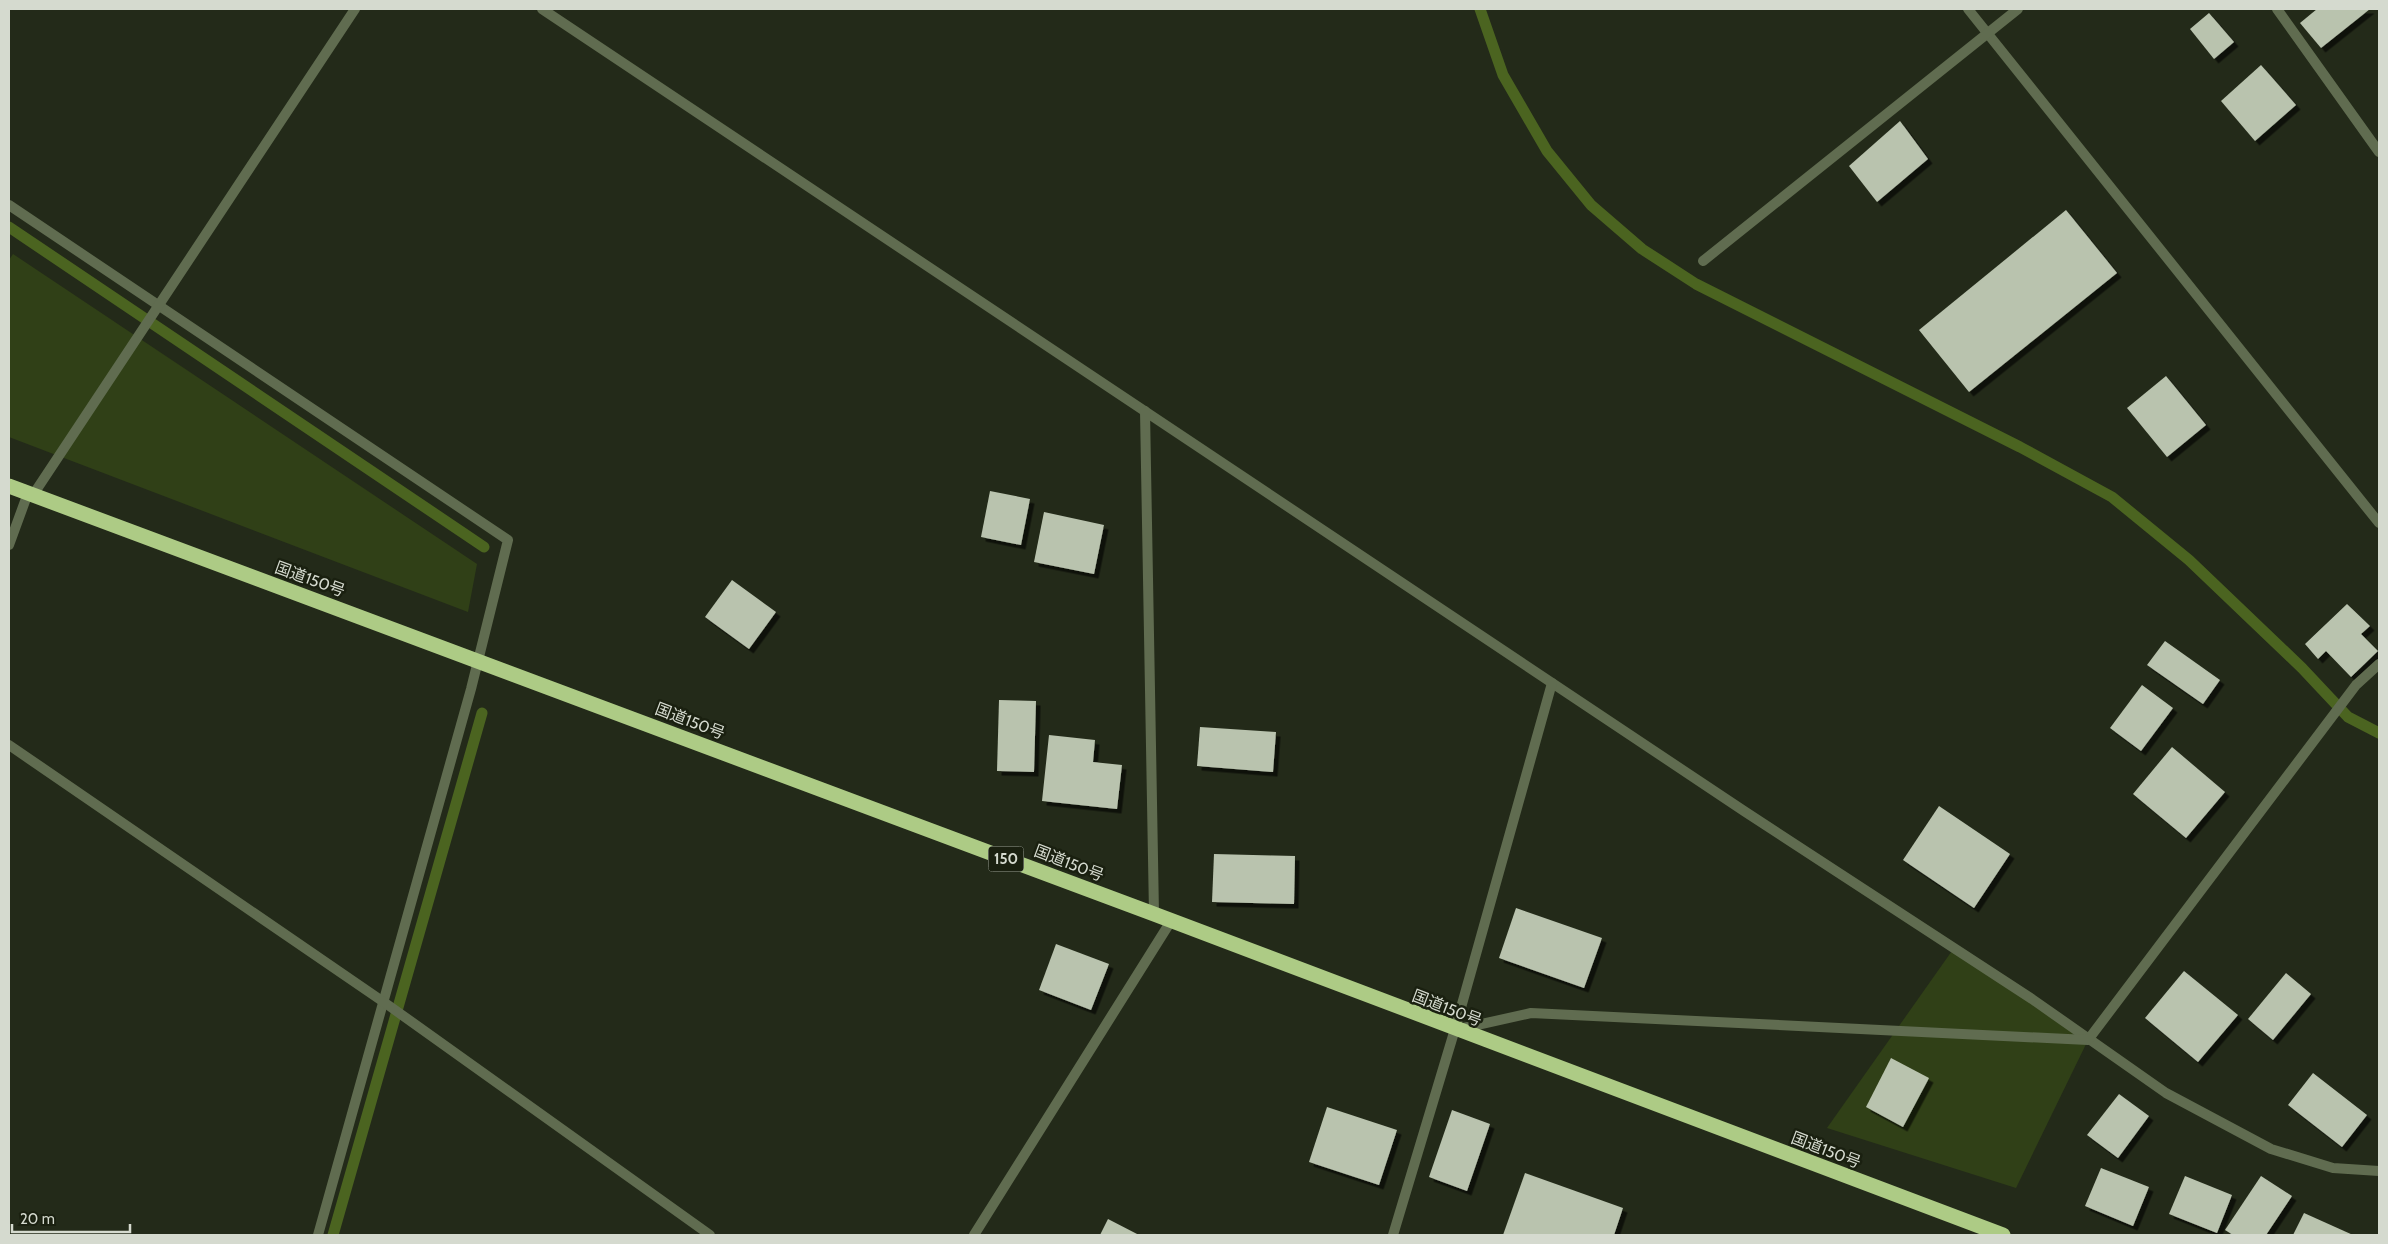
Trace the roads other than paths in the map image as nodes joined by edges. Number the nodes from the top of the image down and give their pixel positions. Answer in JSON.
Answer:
{"nodes":[{"id":1,"x":355,"y":9,"type":"edge"},
{"id":2,"x":542,"y":9,"type":"edge"},
{"id":3,"x":1968,"y":9,"type":"edge"},
{"id":4,"x":2018,"y":9,"type":"edge"},
{"id":5,"x":2277,"y":9,"type":"edge"},
{"id":6,"x":1988,"y":34,"type":"junction"},
{"id":7,"x":2379,"y":152,"type":"edge"},
{"id":8,"x":9,"y":205,"type":"edge"},
{"id":9,"x":1703,"y":261,"type":"dead end"},
{"id":10,"x":158,"y":304,"type":"junction"},
{"id":11,"x":1145,"y":410,"type":"junction"},
{"id":12,"x":9,"y":486,"type":"edge"},
{"id":13,"x":31,"y":494,"type":"junction"},
{"id":14,"x":2379,"y":523,"type":"edge"},
{"id":15,"x":9,"y":545,"type":"edge"},
{"id":16,"x":479,"y":661,"type":"junction"},
{"id":17,"x":2379,"y":664,"type":"edge"},
{"id":18,"x":1552,"y":683,"type":"junction"},
{"id":19,"x":9,"y":745,"type":"edge"},
{"id":20,"x":1154,"y":914,"type":"junction"},
{"id":21,"x":1171,"y":921,"type":"junction"},
{"id":22,"x":386,"y":1003,"type":"junction"},
{"id":23,"x":1455,"y":1030,"type":"junction"},
{"id":24,"x":2088,"y":1040,"type":"junction"},
{"id":25,"x":2379,"y":1172,"type":"edge"},
{"id":26,"x":318,"y":1235,"type":"edge"},
{"id":27,"x":710,"y":1235,"type":"edge"},
{"id":28,"x":974,"y":1235,"type":"edge"},
{"id":29,"x":1393,"y":1235,"type":"edge"},
{"id":30,"x":2003,"y":1235,"type":"edge"}],
"edges":[{"from":1,"to":10,"type":"street"},
{"from":2,"to":11,"type":"street"},
{"from":3,"to":6,"type":"street"},
{"from":4,"to":6,"type":"street"},
{"from":5,"to":7,"type":"street"},
{"from":6,"to":9,"type":"street"},
{"from":6,"to":14,"type":"street"},
{"from":8,"to":10,"type":"street"},
{"from":10,"to":13,"type":"street"},
{"from":10,"to":16,"type":"street"},
{"from":11,"to":18,"type":"street"},
{"from":11,"to":20,"type":"street"},
{"from":12,"to":13,"type":"highway","name":"国道150号","number":"150"},
{"from":13,"to":15,"type":"street"},
{"from":13,"to":16,"type":"highway","name":"国道150号","number":"150"},
{"from":16,"to":20,"type":"highway","name":"国道150号","number":"150"},
{"from":16,"to":22,"type":"street"},
{"from":17,"to":24,"type":"street"},
{"from":18,"to":23,"type":"street"},
{"from":18,"to":24,"type":"street"},
{"from":19,"to":22,"type":"street"},
{"from":20,"to":21,"type":"highway","name":"国道150号","number":"150"},
{"from":21,"to":23,"type":"highway","name":"国道150号","number":"150"},
{"from":21,"to":28,"type":"street"},
{"from":22,"to":26,"type":"street"},
{"from":22,"to":27,"type":"street"},
{"from":23,"to":24,"type":"street"},
{"from":23,"to":29,"type":"street"},
{"from":23,"to":30,"type":"highway","name":"国道150号","number":"150"},
{"from":24,"to":25,"type":"street"}]}
